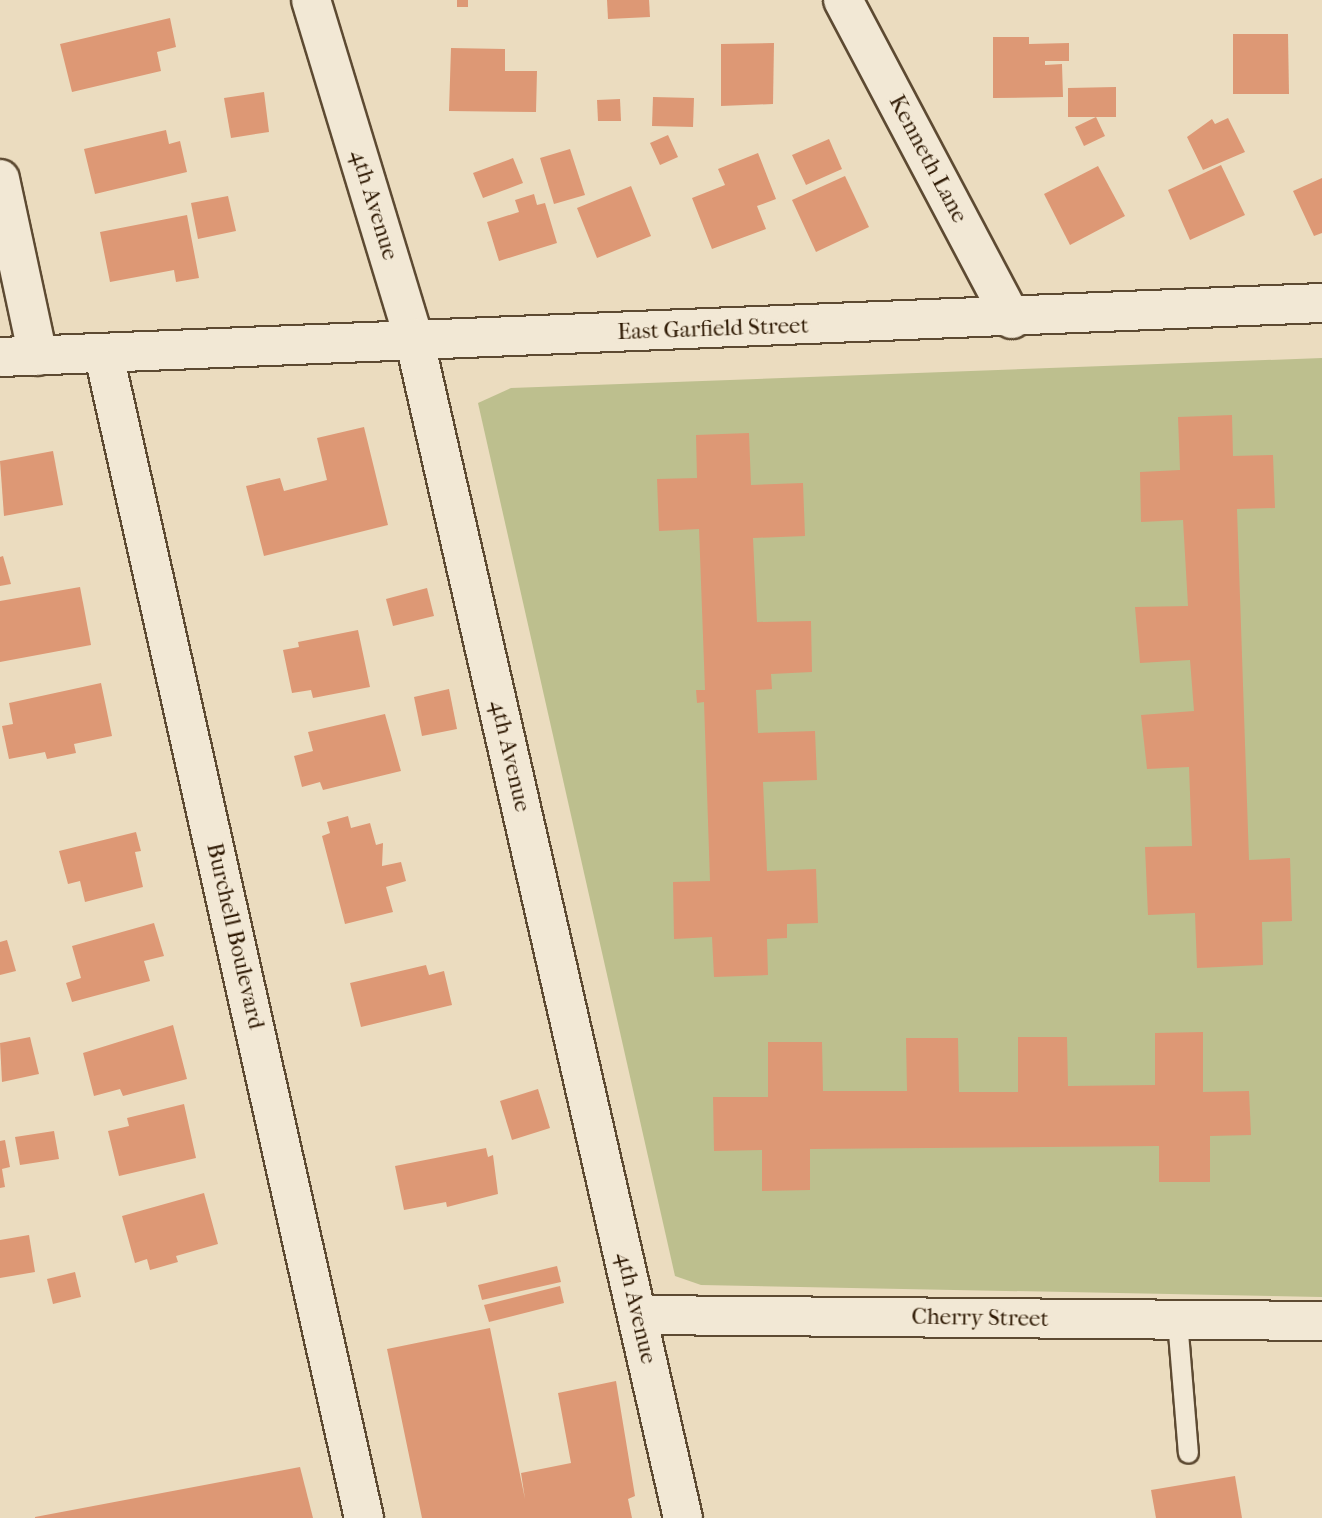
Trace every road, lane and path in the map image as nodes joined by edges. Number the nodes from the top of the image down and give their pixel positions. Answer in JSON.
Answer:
{"nodes":[{"id":1,"x":311,"y":0,"type":"edge"},
{"id":2,"x":843,"y":0,"type":"edge"},
{"id":3,"x":0,"y":179,"type":"edge"},
{"id":4,"x":1322,"y":303,"type":"edge"},
{"id":5,"x":1012,"y":318,"type":"junction"},
{"id":6,"x":414,"y":338,"type":"junction"},
{"id":7,"x":104,"y":355,"type":"junction"},
{"id":8,"x":38,"y":356,"type":"junction"},
{"id":9,"x":0,"y":357,"type":"edge"},
{"id":10,"x":638,"y":1315,"type":"junction"},
{"id":11,"x":1177,"y":1320,"type":"junction"},
{"id":12,"x":1322,"y":1321,"type":"edge"},
{"id":13,"x":1188,"y":1453,"type":"dead end"},
{"id":14,"x":364,"y":1518,"type":"edge"},
{"id":15,"x":683,"y":1518,"type":"edge"}],
"edges":[{"from":1,"to":6,"type":"street","name":"4th Avenue"},
{"from":2,"to":5,"type":"street","name":"Kenneth Lane"},
{"from":3,"to":8,"type":"street"},
{"from":4,"to":5,"type":"street","name":"East Garfield Street"},
{"from":5,"to":6,"type":"street","name":"East Garfield Street"},
{"from":6,"to":7,"type":"street","name":"East Garfield Street"},
{"from":6,"to":10,"type":"street","name":"4th Avenue"},
{"from":7,"to":8,"type":"street","name":"East Garfield Street"},
{"from":7,"to":14,"type":"street","name":"Burchell Boulevard"},
{"from":8,"to":9,"type":"street","name":"East Garfield Street"},
{"from":10,"to":11,"type":"street","name":"Cherry Street"},
{"from":10,"to":15,"type":"street","name":"4th Avenue"},
{"from":11,"to":12,"type":"street","name":"Cherry Street"},
{"from":11,"to":13,"type":"lane"}]}
